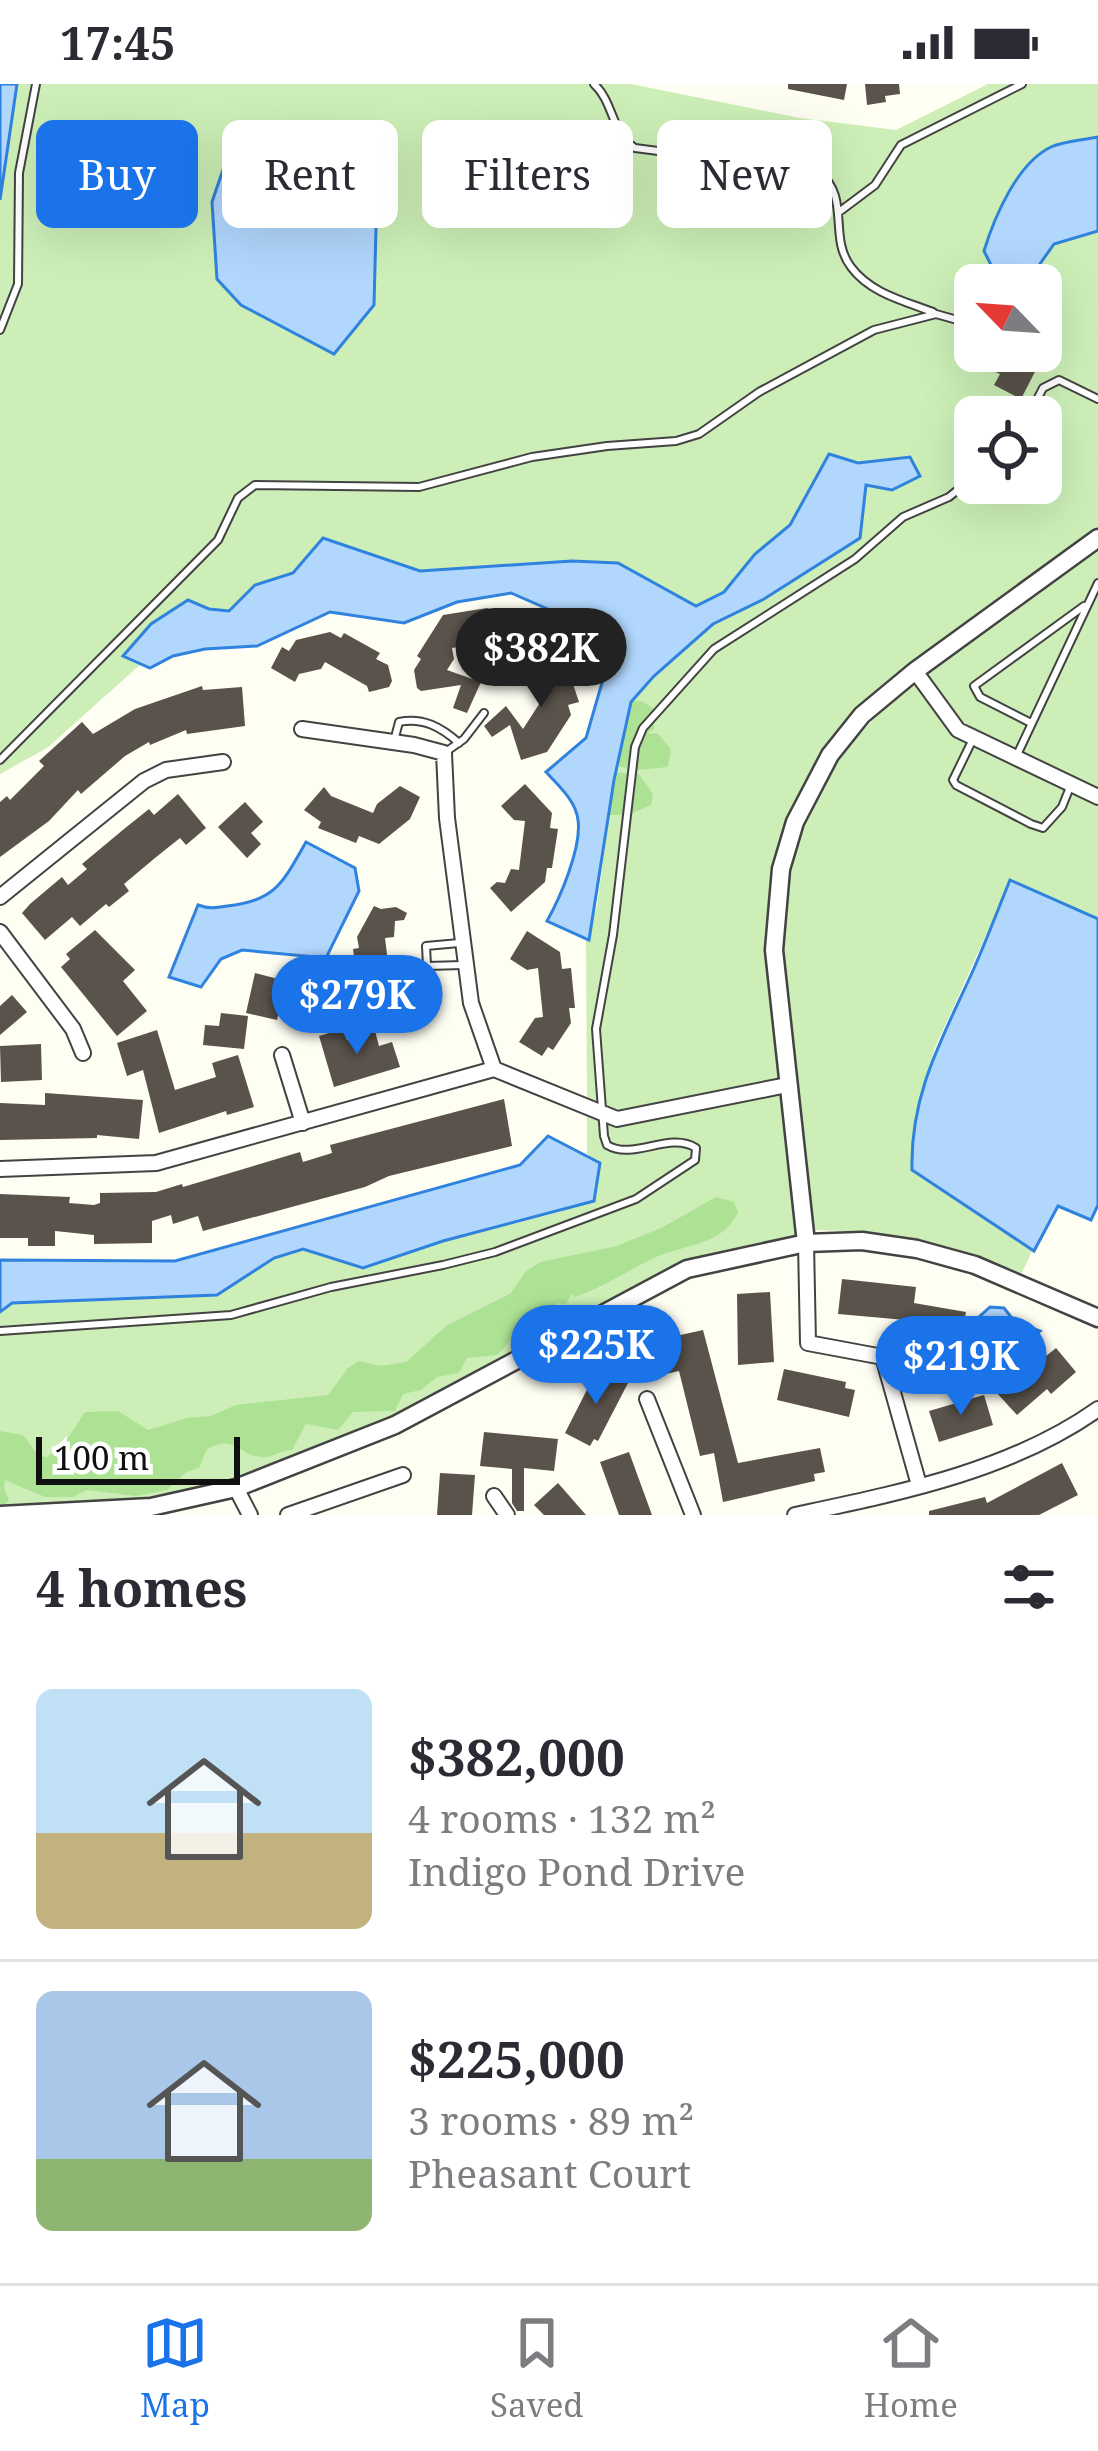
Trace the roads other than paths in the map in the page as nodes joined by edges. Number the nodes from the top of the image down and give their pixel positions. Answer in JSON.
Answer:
{"nodes":[{"id":1,"x":37,"y":84,"type":"edge"},
{"id":2,"x":594,"y":84,"type":"edge"},
{"id":3,"x":1022,"y":84,"type":"edge"},
{"id":4,"x":839,"y":212,"type":"junction"},
{"id":5,"x":936,"y":314,"type":"junction"},
{"id":6,"x":954,"y":319,"type":"edge"},
{"id":7,"x":0,"y":330,"type":"edge"},
{"id":8,"x":1039,"y":396,"type":"edge"},
{"id":9,"x":1098,"y":399,"type":"edge"},
{"id":10,"x":954,"y":492,"type":"edge"},
{"id":11,"x":1098,"y":538,"type":"edge"},
{"id":12,"x":1098,"y":583,"type":"edge"},
{"id":13,"x":1084,"y":606,"type":"junction"},
{"id":14,"x":916,"y":671,"type":"junction"},
{"id":15,"x":484,"y":713,"type":"dead end"},
{"id":16,"x":1031,"y":723,"type":"junction"},
{"id":17,"x":302,"y":729,"type":"dead end"},
{"id":18,"x":974,"y":738,"type":"junction"},
{"id":19,"x":394,"y":742,"type":"junction"},
{"id":20,"x":458,"y":743,"type":"junction"},
{"id":21,"x":444,"y":753,"type":"junction"},
{"id":22,"x":1016,"y":758,"type":"junction"},
{"id":23,"x":0,"y":760,"type":"edge"},
{"id":24,"x":223,"y":762,"type":"dead end"},
{"id":25,"x":1071,"y":784,"type":"junction"},
{"id":26,"x":1098,"y":797,"type":"edge"},
{"id":27,"x":0,"y":897,"type":"edge"},
{"id":28,"x":0,"y":932,"type":"edge"},
{"id":29,"x":463,"y":942,"type":"junction"},
{"id":30,"x":466,"y":964,"type":"junction"},
{"id":31,"x":83,"y":1053,"type":"dead end"},
{"id":32,"x":282,"y":1055,"type":"dead end"},
{"id":33,"x":494,"y":1069,"type":"junction"},
{"id":34,"x":787,"y":1085,"type":"junction"},
{"id":35,"x":603,"y":1115,"type":"junction"},
{"id":36,"x":303,"y":1123,"type":"junction"},
{"id":37,"x":0,"y":1169,"type":"edge"},
{"id":38,"x":806,"y":1243,"type":"junction"},
{"id":39,"x":1098,"y":1318,"type":"edge"},
{"id":40,"x":0,"y":1331,"type":"edge"},
{"id":41,"x":647,"y":1399,"type":"dead end"},
{"id":42,"x":1098,"y":1409,"type":"edge"},
{"id":43,"x":403,"y":1475,"type":"dead end"},
{"id":44,"x":919,"y":1485,"type":"junction"},
{"id":45,"x":236,"y":1487,"type":"junction"},
{"id":46,"x":494,"y":1496,"type":"dead end"},
{"id":47,"x":0,"y":1515,"type":"edge"},
{"id":48,"x":250,"y":1515,"type":"edge"},
{"id":49,"x":288,"y":1515,"type":"edge"},
{"id":50,"x":507,"y":1515,"type":"edge"},
{"id":51,"x":693,"y":1515,"type":"edge"},
{"id":52,"x":795,"y":1515,"type":"edge"}],
"edges":[{"from":1,"to":7,"type":"lane"},
{"from":2,"to":4,"type":"lane"},
{"from":3,"to":4,"type":"lane"},
{"from":4,"to":5,"type":"lane"},
{"from":5,"to":6,"type":"lane"},
{"from":5,"to":23,"type":"lane"},
{"from":8,"to":9,"type":"lane"},
{"from":10,"to":35,"type":"lane"},
{"from":11,"to":14,"type":"street"},
{"from":12,"to":13,"type":"lane"},
{"from":13,"to":16,"type":"lane"},
{"from":13,"to":16,"type":"lane"},
{"from":14,"to":18,"type":"street"},
{"from":14,"to":34,"type":"street"},
{"from":15,"to":20,"type":"lane"},
{"from":16,"to":22,"type":"lane"},
{"from":17,"to":19,"type":"street"},
{"from":18,"to":22,"type":"street"},
{"from":18,"to":25,"type":"lane"},
{"from":19,"to":20,"type":"lane"},
{"from":19,"to":21,"type":"street"},
{"from":20,"to":21,"type":"lane"},
{"from":21,"to":29,"type":"street"},
{"from":22,"to":25,"type":"street"},
{"from":24,"to":27,"type":"street"},
{"from":25,"to":26,"type":"street"},
{"from":28,"to":31,"type":"street"},
{"from":29,"to":30,"type":"street"},
{"from":29,"to":30,"type":"lane"},
{"from":30,"to":33,"type":"street"},
{"from":32,"to":36,"type":"street"},
{"from":33,"to":35,"type":"street"},
{"from":33,"to":36,"type":"street"},
{"from":34,"to":35,"type":"street"},
{"from":34,"to":38,"type":"street"},
{"from":35,"to":40,"type":"lane"},
{"from":36,"to":37,"type":"street"},
{"from":38,"to":39,"type":"street"},
{"from":38,"to":44,"type":"street"},
{"from":38,"to":45,"type":"street"},
{"from":41,"to":51,"type":"street"},
{"from":42,"to":44,"type":"street"},
{"from":43,"to":49,"type":"street"},
{"from":44,"to":52,"type":"street"},
{"from":45,"to":47,"type":"street"},
{"from":45,"to":48,"type":"street"},
{"from":46,"to":50,"type":"street"}]}
